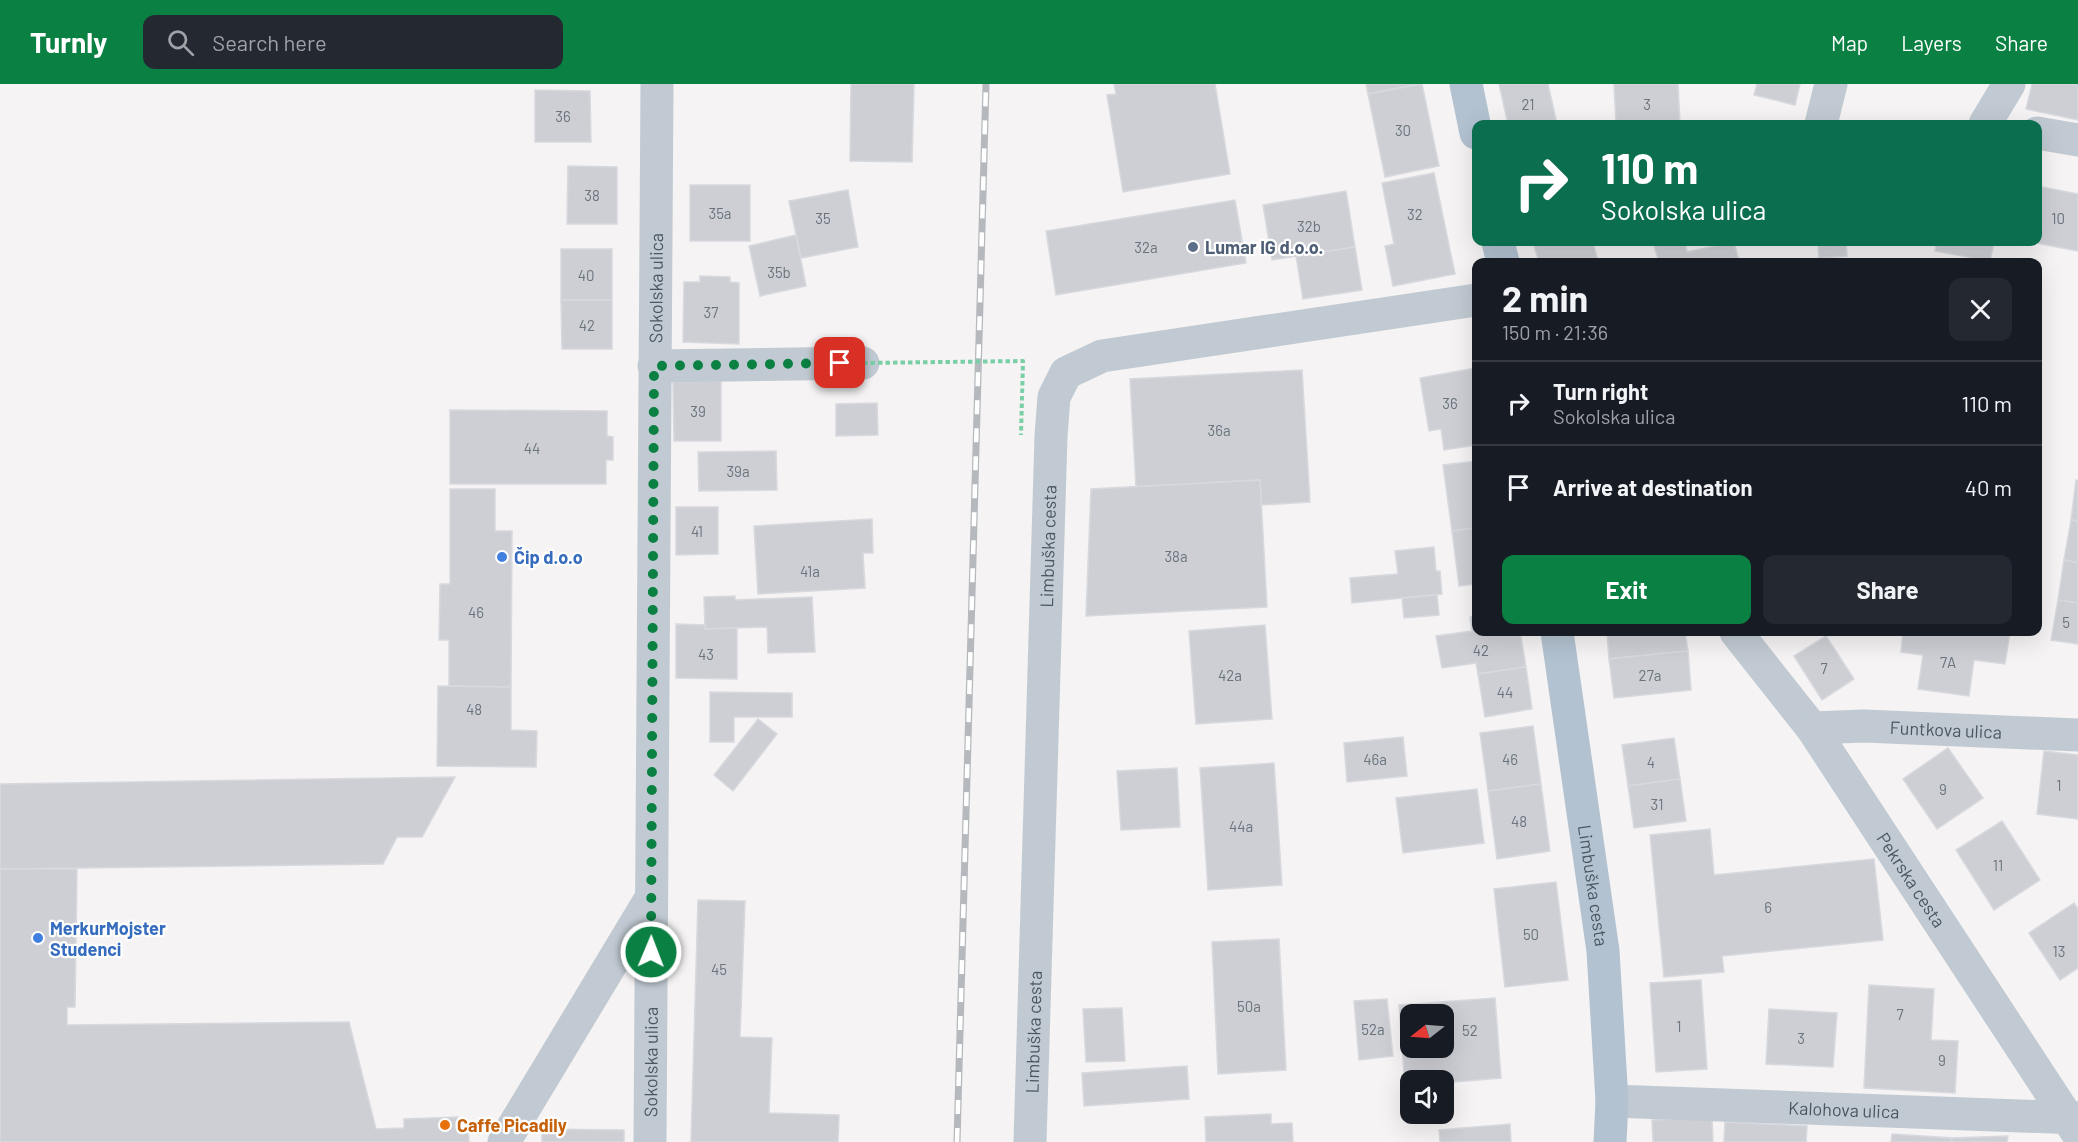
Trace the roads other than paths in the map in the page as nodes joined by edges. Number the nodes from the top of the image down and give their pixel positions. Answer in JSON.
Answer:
{"nodes":[{"id":1,"x":657,"y":84,"type":"edge"},
{"id":2,"x":1466,"y":84,"type":"edge"},
{"id":3,"x":1831,"y":84,"type":"edge"},
{"id":4,"x":2009,"y":84,"type":"edge"},
{"id":5,"x":1473,"y":120,"type":"edge"},
{"id":6,"x":1822,"y":120,"type":"edge"},
{"id":7,"x":1987,"y":120,"type":"edge"},
{"id":8,"x":2042,"y":134,"type":"edge"},
{"id":9,"x":2078,"y":140,"type":"edge"},
{"id":10,"x":1472,"y":301,"type":"edge"},
{"id":11,"x":863,"y":363,"type":"road end"},
{"id":12,"x":665,"y":365,"type":"junction"},
{"id":13,"x":1558,"y":636,"type":"edge"},
{"id":14,"x":1739,"y":636,"type":"edge"},
{"id":15,"x":1812,"y":728,"type":"junction"},
{"id":16,"x":2078,"y":735,"type":"edge"},
{"id":17,"x":652,"y":897,"type":"junction"},
{"id":18,"x":1612,"y":1101,"type":"junction"},
{"id":19,"x":2075,"y":1123,"type":"edge"},
{"id":20,"x":504,"y":1142,"type":"edge"},
{"id":21,"x":650,"y":1142,"type":"edge"},
{"id":22,"x":1030,"y":1142,"type":"edge"},
{"id":23,"x":1610,"y":1142,"type":"edge"}],
"edges":[{"from":1,"to":12,"type":"street","name":"Sokolska ulica"},
{"from":2,"to":5,"type":"main road"},
{"from":3,"to":6,"type":"street"},
{"from":4,"to":7,"type":"street"},
{"from":8,"to":9,"type":"street"},
{"from":10,"to":22,"type":"street","name":"Limbuška cesta"},
{"from":11,"to":12,"type":"street","name":"Sokolska ulica"},
{"from":12,"to":17,"type":"street","name":"Sokolska ulica"},
{"from":13,"to":18,"type":"main road","name":"Limbuška cesta"},
{"from":14,"to":15,"type":"street","name":"Pekrska cesta"},
{"from":15,"to":16,"type":"street","name":"Funtkova ulica"},
{"from":15,"to":19,"type":"street","name":"Pekrska cesta"},
{"from":17,"to":20,"type":"street"},
{"from":17,"to":21,"type":"street","name":"Sokolska ulica"},
{"from":18,"to":19,"type":"street","name":"Kalohova ulica"},
{"from":18,"to":23,"type":"main road","name":"Limbuška cesta"}]}
